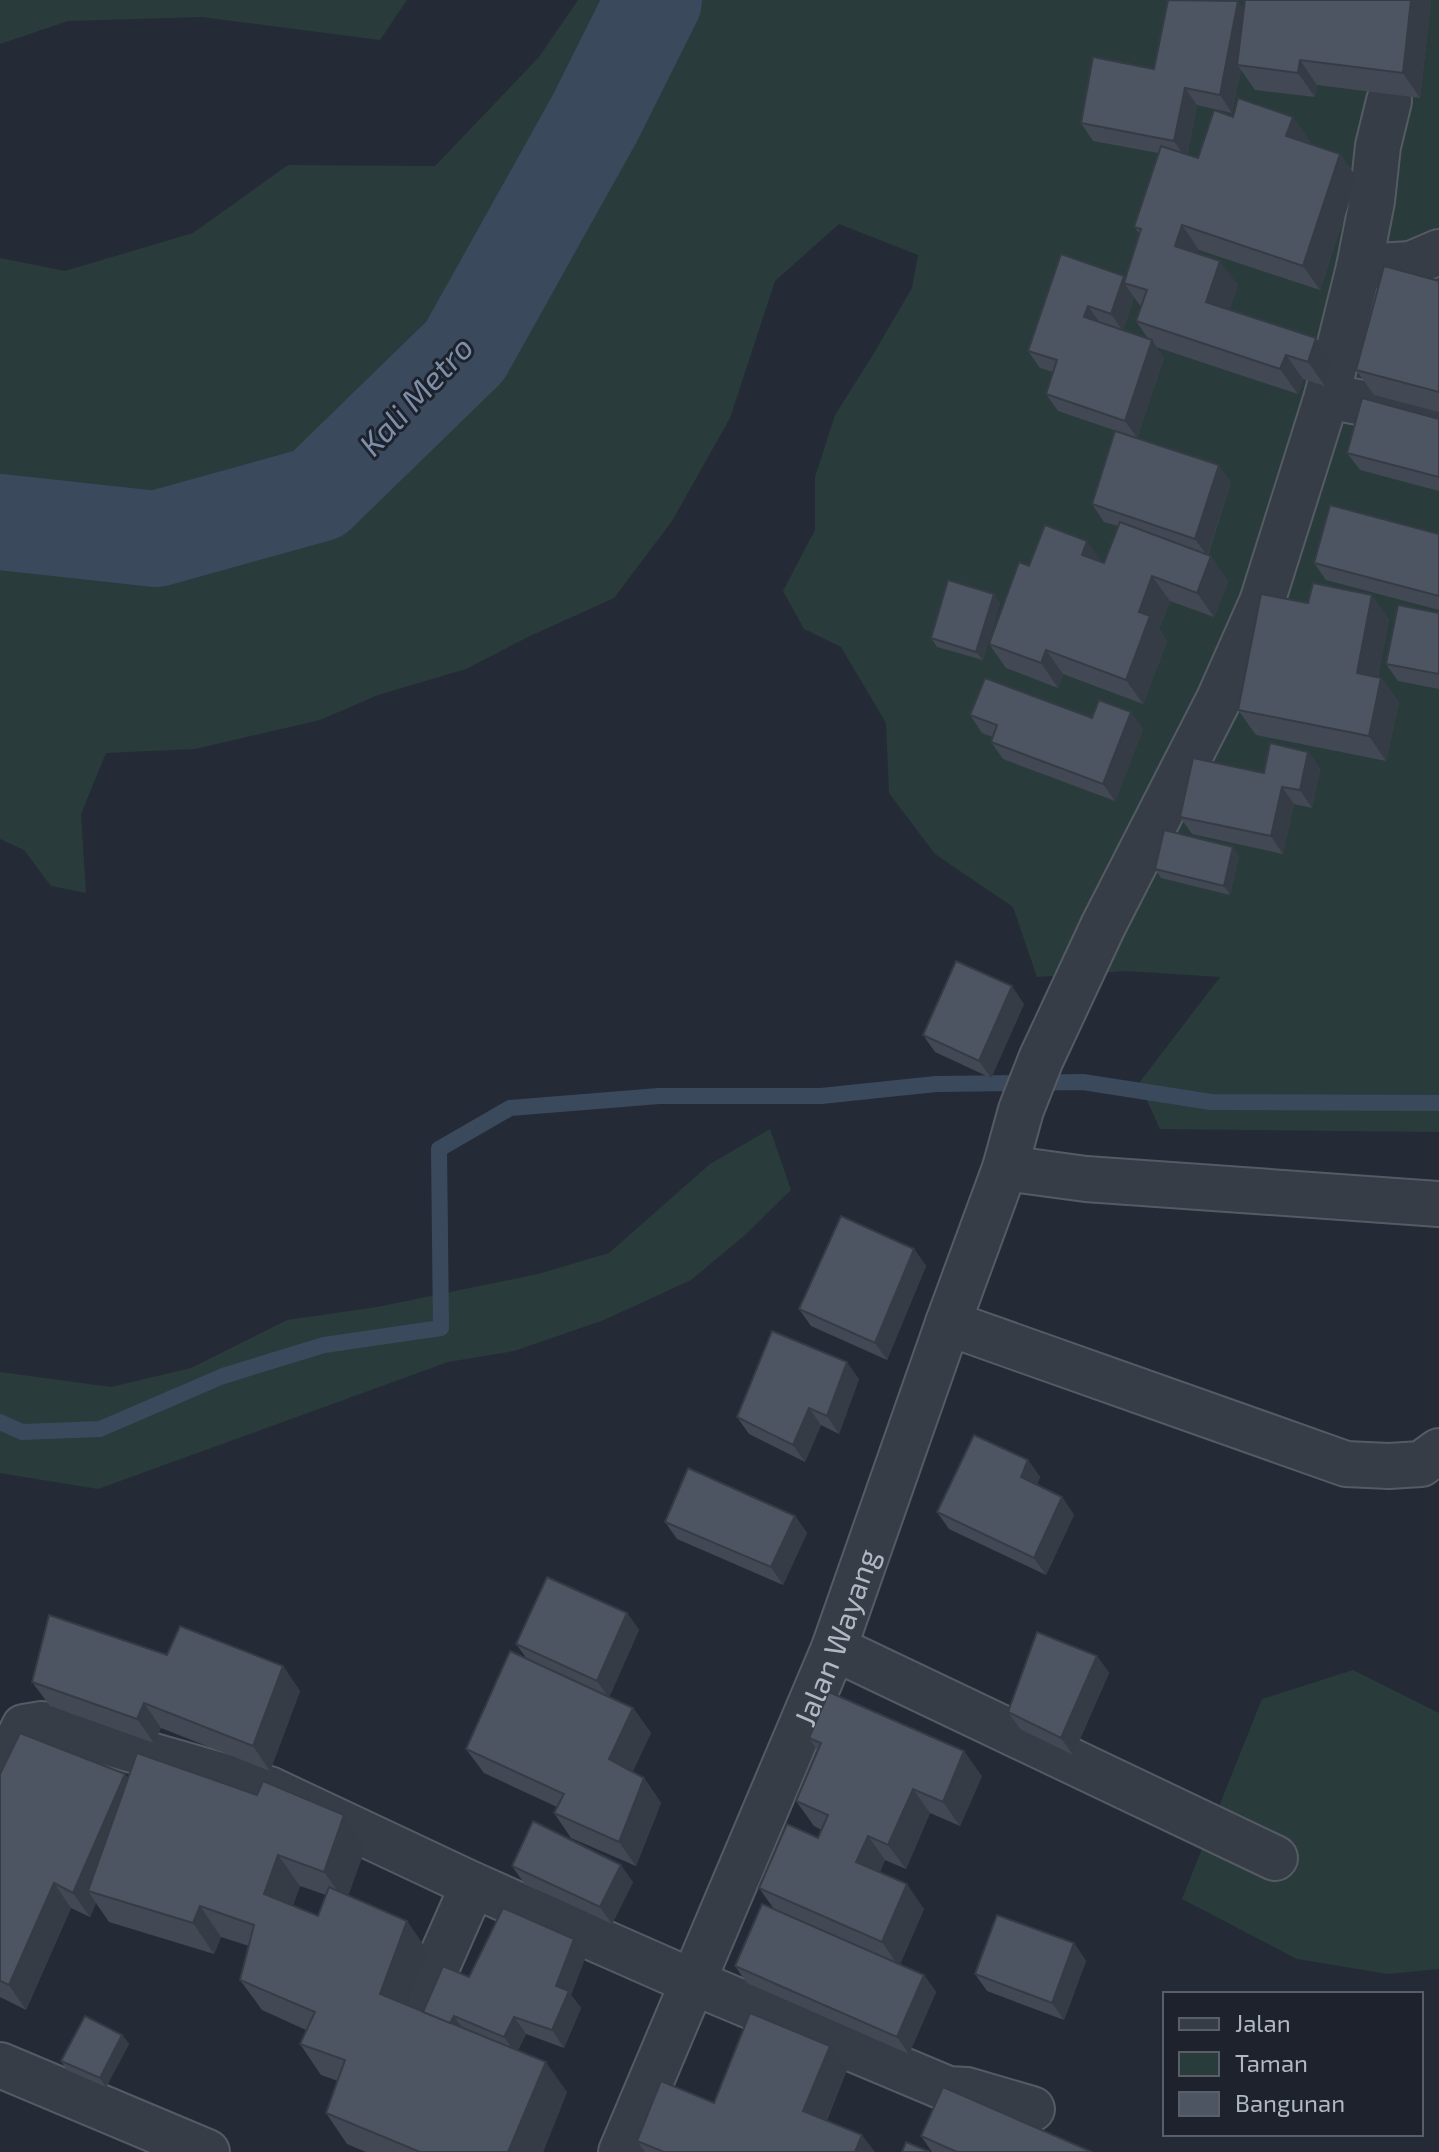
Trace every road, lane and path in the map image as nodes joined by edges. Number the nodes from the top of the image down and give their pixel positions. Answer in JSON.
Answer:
{"nodes":[{"id":1,"x":1389,"y":101,"type":"edge"},
{"id":2,"x":1439,"y":252,"type":"edge"},
{"id":3,"x":1359,"y":267,"type":"junction"},
{"id":4,"x":1327,"y":396,"type":"junction"},
{"id":5,"x":1439,"y":418,"type":"edge"},
{"id":6,"x":1005,"y":1168,"type":"junction"},
{"id":7,"x":1439,"y":1204,"type":"edge"},
{"id":8,"x":948,"y":1323,"type":"junction"},
{"id":9,"x":1439,"y":1451,"type":"edge"},
{"id":10,"x":834,"y":1648,"type":"junction"},
{"id":11,"x":0,"y":1785,"type":"edge"},
{"id":12,"x":1275,"y":1858,"type":"dead end"},
{"id":13,"x":473,"y":1885,"type":"junction"},
{"id":14,"x":693,"y":1982,"type":"junction"},
{"id":15,"x":414,"y":2019,"type":"edge"},
{"id":16,"x":0,"y":2065,"type":"edge"},
{"id":17,"x":1032,"y":2109,"type":"dead end"},
{"id":18,"x":207,"y":2152,"type":"edge"},
{"id":19,"x":621,"y":2152,"type":"edge"}],
"edges":[{"from":1,"to":3,"type":"street","name":"Jalan Wayang"},
{"from":2,"to":3,"type":"street"},
{"from":3,"to":4,"type":"street","name":"Jalan Wayang"},
{"from":4,"to":5,"type":"street"},
{"from":4,"to":6,"type":"street","name":"Jalan Wayang"},
{"from":6,"to":7,"type":"street"},
{"from":6,"to":8,"type":"street","name":"Jalan Wayang"},
{"from":8,"to":9,"type":"street"},
{"from":8,"to":10,"type":"street","name":"Jalan Wayang"},
{"from":10,"to":12,"type":"street"},
{"from":10,"to":14,"type":"street","name":"Jalan Wayang"},
{"from":11,"to":13,"type":"street"},
{"from":13,"to":14,"type":"street"},
{"from":13,"to":15,"type":"street"},
{"from":14,"to":17,"type":"street"},
{"from":14,"to":19,"type":"street","name":"Jalan Wayang"},
{"from":16,"to":18,"type":"street"}]}
